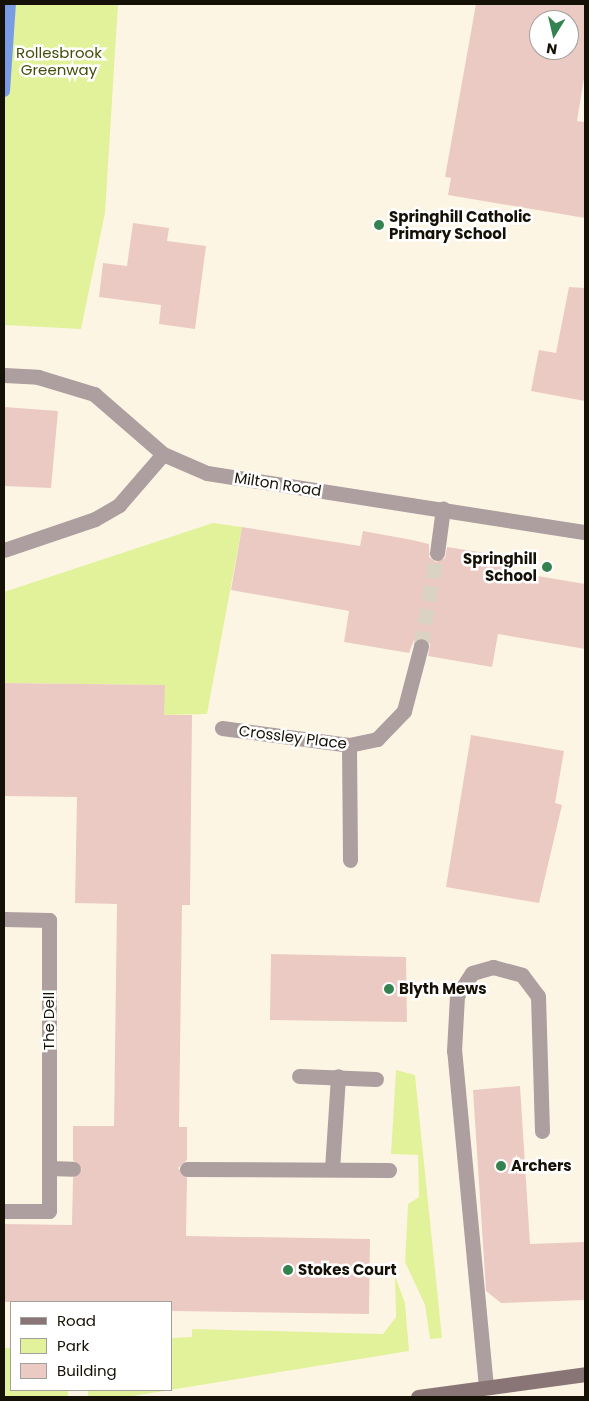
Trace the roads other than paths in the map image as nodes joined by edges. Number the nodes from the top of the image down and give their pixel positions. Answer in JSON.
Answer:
{"nodes":[{"id":1,"x":4,"y":375,"type":"edge"},
{"id":2,"x":163,"y":454,"type":"junction"},
{"id":3,"x":443,"y":508,"type":"junction"},
{"id":4,"x":585,"y":532,"type":"edge"},
{"id":5,"x":4,"y":550,"type":"edge"},
{"id":6,"x":436,"y":553,"type":"tunnel mouth"},
{"id":7,"x":421,"y":646,"type":"tunnel mouth"},
{"id":8,"x":222,"y":728,"type":"dead end"},
{"id":9,"x":349,"y":745,"type":"junction"},
{"id":10,"x":350,"y":860,"type":"dead end"},
{"id":11,"x":4,"y":919,"type":"edge"},
{"id":12,"x":299,"y":1076,"type":"dead end"},
{"id":13,"x":338,"y":1076,"type":"junction"},
{"id":14,"x":376,"y":1079,"type":"dead end"},
{"id":15,"x":542,"y":1132,"type":"dead end"},
{"id":16,"x":49,"y":1168,"type":"junction"},
{"id":17,"x":73,"y":1168,"type":"dead end"},
{"id":18,"x":187,"y":1168,"type":"dead end"},
{"id":19,"x":332,"y":1169,"type":"junction"},
{"id":20,"x":389,"y":1170,"type":"dead end"},
{"id":21,"x":4,"y":1211,"type":"edge"},
{"id":22,"x":585,"y":1374,"type":"edge"},
{"id":23,"x":486,"y":1387,"type":"junction"},
{"id":24,"x":418,"y":1397,"type":"edge"}],
"edges":[{"from":1,"to":2,"type":"street","name":"Milton Road"},
{"from":2,"to":3,"type":"street","name":"Milton Road"},
{"from":2,"to":5,"type":"street"},
{"from":3,"to":4,"type":"street","name":"Milton Road"},
{"from":3,"to":6,"type":"street"},
{"from":7,"to":9,"type":"street","name":"Crossley Place"},
{"from":8,"to":9,"type":"street","name":"Crossley Place"},
{"from":9,"to":10,"type":"street"},
{"from":11,"to":16,"type":"street","name":"The Dell"},
{"from":12,"to":13,"type":"street"},
{"from":13,"to":14,"type":"street"},
{"from":13,"to":19,"type":"street"},
{"from":15,"to":23,"type":"street"},
{"from":16,"to":17,"type":"street"},
{"from":16,"to":21,"type":"street","name":"The Dell"},
{"from":18,"to":19,"type":"street"},
{"from":19,"to":20,"type":"street"},
{"from":22,"to":23,"type":"street"},
{"from":23,"to":24,"type":"street"}]}
